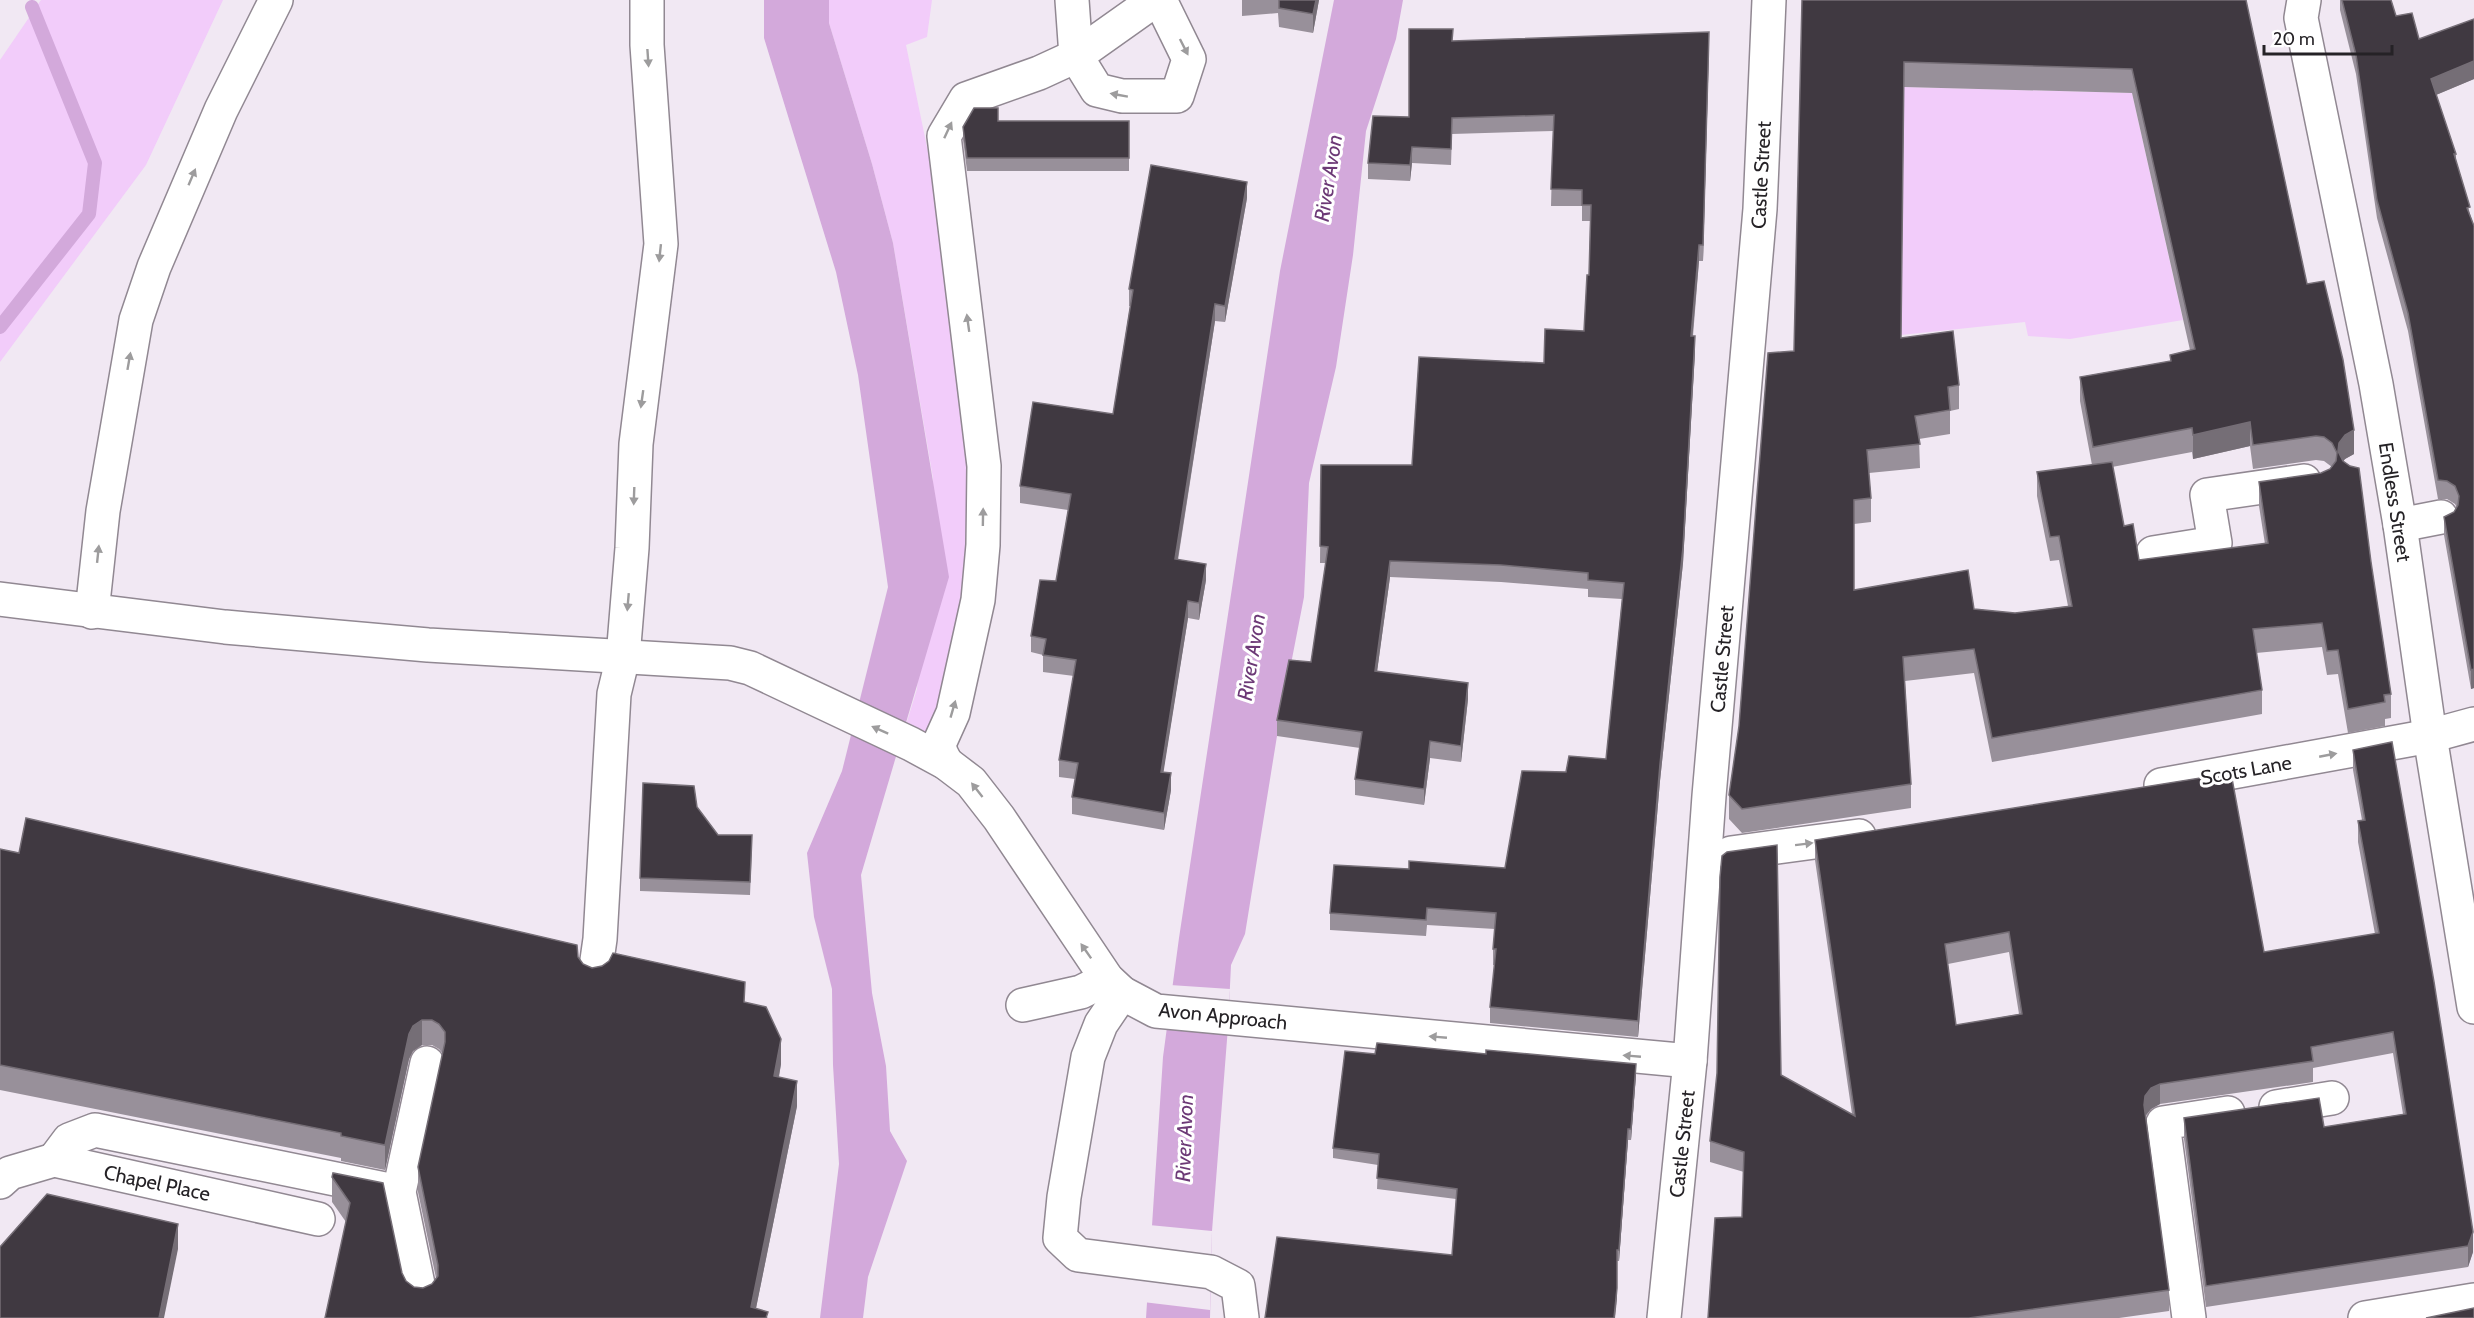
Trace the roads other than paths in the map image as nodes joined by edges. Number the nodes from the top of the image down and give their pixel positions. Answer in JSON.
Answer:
{"nodes":[{"id":1,"x":276,"y":0,"type":"edge"},
{"id":2,"x":647,"y":0,"type":"edge"},
{"id":3,"x":1072,"y":0,"type":"edge"},
{"id":4,"x":1155,"y":0,"type":"edge"},
{"id":5,"x":1160,"y":0,"type":"edge"},
{"id":6,"x":1769,"y":0,"type":"edge"},
{"id":7,"x":2304,"y":0,"type":"edge"},
{"id":8,"x":1076,"y":56,"type":"junction"},
{"id":9,"x":2390,"y":468,"type":"junction"},
{"id":10,"x":2357,"y":473,"type":"edge"},
{"id":11,"x":2318,"y":479,"type":"edge"},
{"id":12,"x":2441,"y":517,"type":"dead end"},
{"id":13,"x":2400,"y":525,"type":"junction"},
{"id":14,"x":2153,"y":553,"type":"dead end"},
{"id":15,"x":0,"y":599,"type":"edge"},
{"id":16,"x":92,"y":612,"type":"junction"},
{"id":17,"x":623,"y":657,"type":"junction"},
{"id":18,"x":2474,"y":724,"type":"edge"},
{"id":19,"x":2430,"y":736,"type":"junction"},
{"id":20,"x":946,"y":763,"type":"junction"},
{"id":21,"x":2132,"y":790,"type":"edge"},
{"id":22,"x":1889,"y":831,"type":"edge"},
{"id":23,"x":1705,"y":857,"type":"junction"},
{"id":24,"x":595,"y":974,"type":"edge"},
{"id":25,"x":1114,"y":986,"type":"junction"},
{"id":26,"x":1023,"y":1005,"type":"dead end"},
{"id":27,"x":2474,"y":1007,"type":"edge"},
{"id":28,"x":1690,"y":1061,"type":"junction"},
{"id":29,"x":427,"y":1064,"type":"dead end"},
{"id":30,"x":2332,"y":1098,"type":"dead end"},
{"id":31,"x":54,"y":1160,"type":"junction"},
{"id":32,"x":0,"y":1182,"type":"edge"},
{"id":33,"x":399,"y":1192,"type":"junction"},
{"id":34,"x":318,"y":1219,"type":"dead end"},
{"id":35,"x":420,"y":1294,"type":"edge"},
{"id":36,"x":2474,"y":1300,"type":"edge"},
{"id":37,"x":1242,"y":1318,"type":"edge"},
{"id":38,"x":1664,"y":1318,"type":"edge"},
{"id":39,"x":2189,"y":1318,"type":"edge"},
{"id":40,"x":2365,"y":1318,"type":"edge"}],
"edges":[{"from":16,"to":1,"type":"street","one_way":true},
{"from":2,"to":17,"type":"street","one_way":true},
{"from":3,"to":8,"type":"street"},
{"from":4,"to":8,"type":"street"},
{"from":5,"to":8,"type":"street","one_way":true},
{"from":6,"to":23,"type":"street","name":"Castle Street"},
{"from":7,"to":9,"type":"street","name":"Endless Street"},
{"from":20,"to":8,"type":"street","one_way":true},
{"from":9,"to":10,"type":"street"},
{"from":9,"to":13,"type":"street","name":"Endless Street"},
{"from":11,"to":14,"type":"street"},
{"from":12,"to":13,"type":"street"},
{"from":13,"to":19,"type":"street","name":"Endless Street"},
{"from":15,"to":16,"type":"street","name":"Avon Approach"},
{"from":16,"to":17,"type":"street","name":"Avon Approach"},
{"from":20,"to":17,"type":"street","name":"Avon Approach","one_way":true},
{"from":17,"to":24,"type":"street"},
{"from":18,"to":19,"type":"street","name":"Scots Lane"},
{"from":21,"to":19,"type":"street","name":"Scots Lane","one_way":true},
{"from":19,"to":27,"type":"street","name":"Endless Street"},
{"from":25,"to":20,"type":"street","name":"Avon Approach","one_way":true},
{"from":23,"to":22,"type":"street","one_way":true},
{"from":23,"to":28,"type":"street","name":"Castle Street"},
{"from":25,"to":26,"type":"street"},
{"from":28,"to":25,"type":"street","name":"Avon Approach","one_way":true},
{"from":25,"to":37,"type":"street"},
{"from":28,"to":38,"type":"street","name":"Castle Street"},
{"from":29,"to":33,"type":"street"},
{"from":30,"to":39,"type":"street"},
{"from":31,"to":32,"type":"street","name":"Chapel Place"},
{"from":31,"to":33,"type":"street"},
{"from":31,"to":34,"type":"street","name":"Chapel Place"},
{"from":33,"to":35,"type":"street"},
{"from":36,"to":40,"type":"street"}]}
